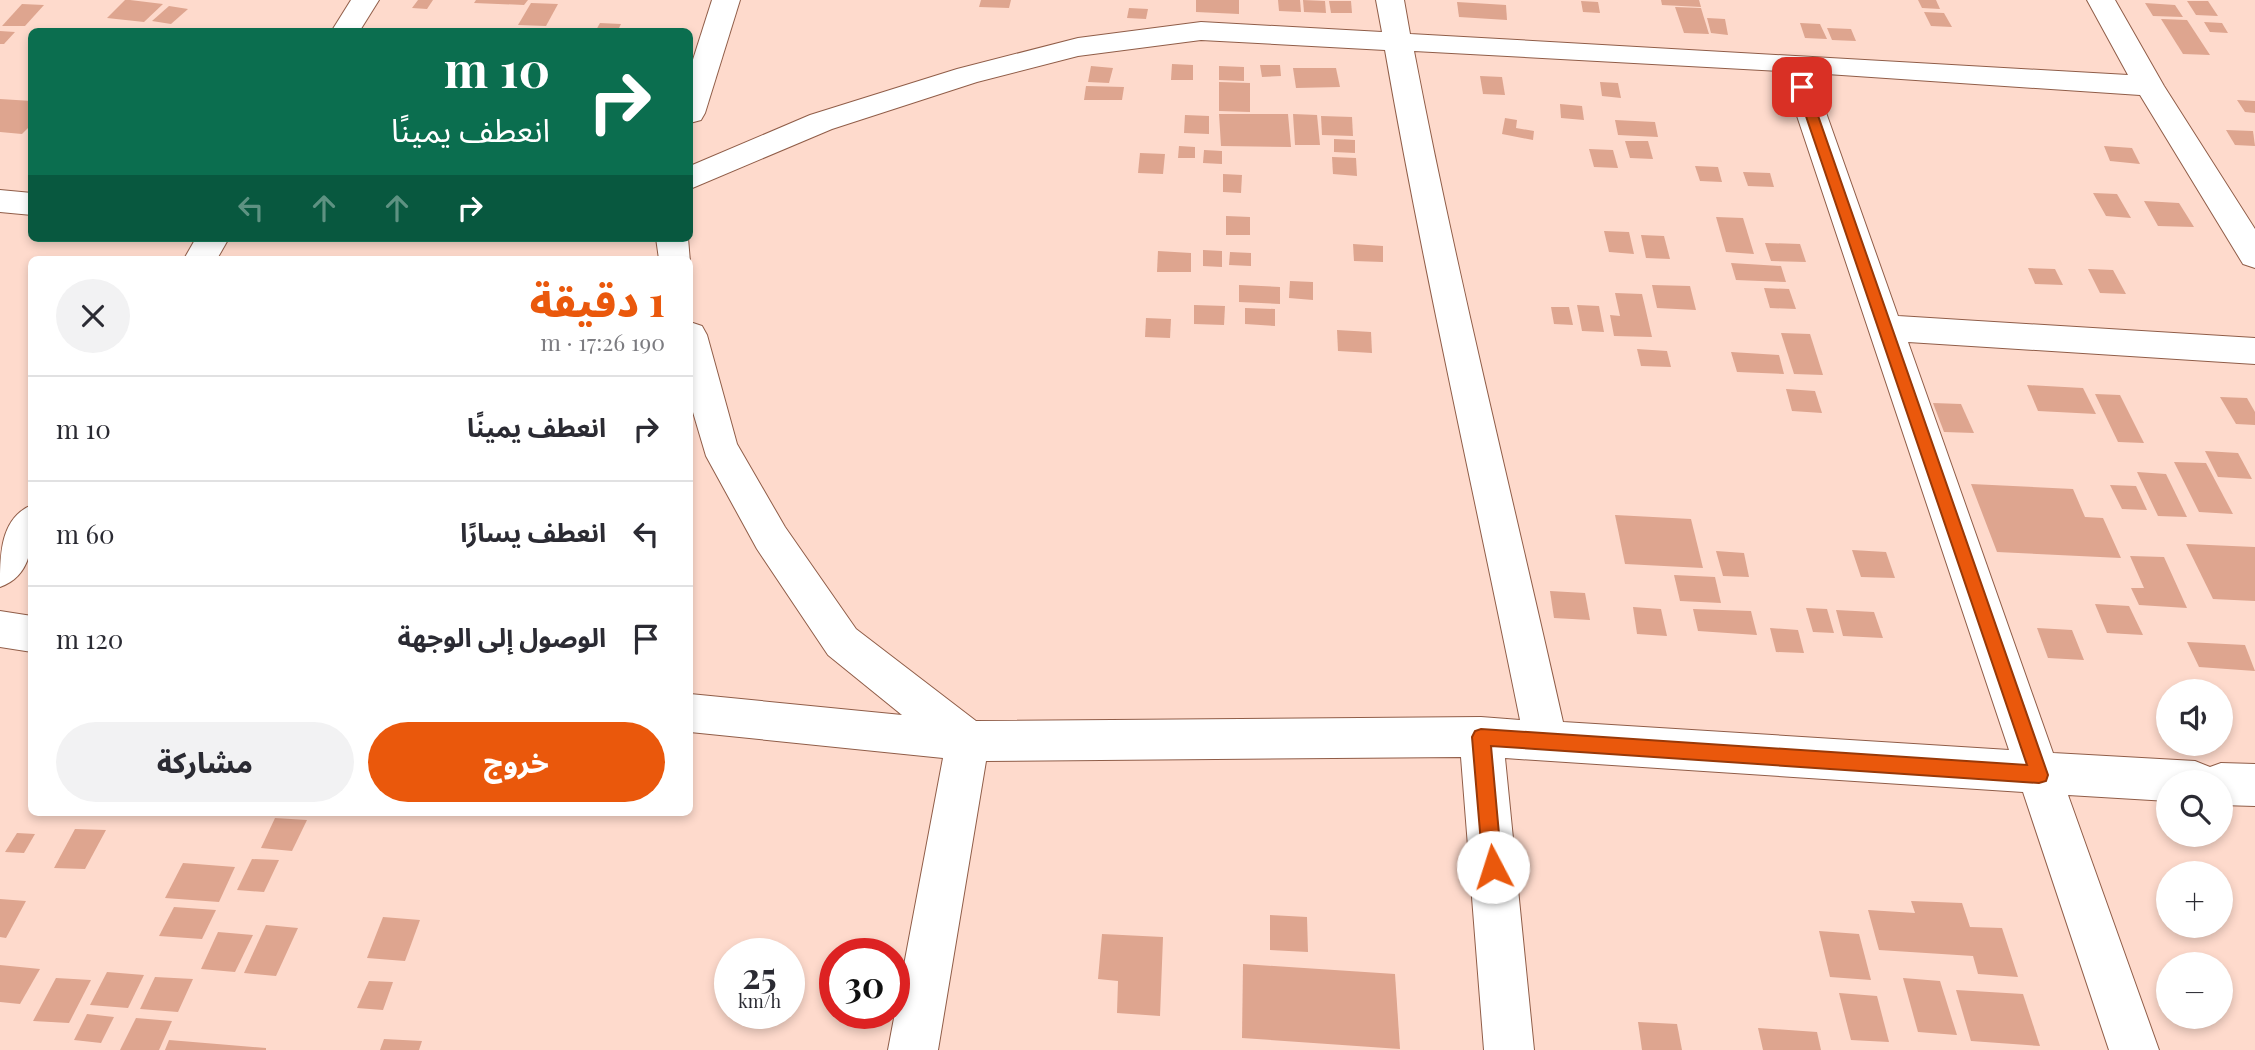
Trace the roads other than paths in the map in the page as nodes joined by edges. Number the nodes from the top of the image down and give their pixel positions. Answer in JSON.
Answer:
{"nodes":[{"id":1,"x":365,"y":0,"type":"edge"},
{"id":2,"x":726,"y":0,"type":"edge"},
{"id":3,"x":1390,"y":0,"type":"edge"},
{"id":4,"x":2101,"y":0,"type":"edge"},
{"id":5,"x":348,"y":28,"type":"edge"},
{"id":6,"x":1397,"y":42,"type":"junction"},
{"id":7,"x":1794,"y":63,"type":"junction"},
{"id":8,"x":2150,"y":86,"type":"junction"},
{"id":9,"x":693,"y":104,"type":"edge"},
{"id":10,"x":693,"y":177,"type":"edge"},
{"id":11,"x":0,"y":201,"type":"edge"},
{"id":12,"x":28,"y":204,"type":"edge"},
{"id":13,"x":2255,"y":256,"type":"edge"},
{"id":14,"x":1886,"y":328,"type":"junction"},
{"id":15,"x":693,"y":346,"type":"edge"},
{"id":16,"x":2255,"y":351,"type":"edge"},
{"id":17,"x":28,"y":527,"type":"edge"},
{"id":18,"x":0,"y":570,"type":"edge"},
{"id":19,"x":0,"y":629,"type":"edge"},
{"id":20,"x":28,"y":633,"type":"edge"},
{"id":21,"x":693,"y":713,"type":"edge"},
{"id":22,"x":1481,"y":737,"type":"junction"},
{"id":23,"x":1545,"y":739,"type":"junction"},
{"id":24,"x":968,"y":741,"type":"junction"},
{"id":25,"x":2039,"y":775,"type":"junction"},
{"id":26,"x":2156,"y":780,"type":"edge"},
{"id":27,"x":2233,"y":784,"type":"edge"},
{"id":28,"x":2255,"y":785,"type":"edge"},
{"id":29,"x":913,"y":1050,"type":"edge"},
{"id":30,"x":1509,"y":1050,"type":"edge"},
{"id":31,"x":2134,"y":1050,"type":"edge"}],
"edges":[{"from":1,"to":5,"type":"street"},
{"from":2,"to":9,"type":"street"},
{"from":3,"to":6,"type":"street"},
{"from":4,"to":8,"type":"street"},
{"from":6,"to":7,"type":"street"},
{"from":6,"to":10,"type":"street"},
{"from":6,"to":23,"type":"street"},
{"from":7,"to":8,"type":"street"},
{"from":7,"to":14,"type":"street"},
{"from":8,"to":13,"type":"street"},
{"from":11,"to":12,"type":"street"},
{"from":14,"to":16,"type":"street"},
{"from":14,"to":25,"type":"street"},
{"from":15,"to":24,"type":"street"},
{"from":17,"to":18,"type":"street"},
{"from":19,"to":20,"type":"street"},
{"from":21,"to":24,"type":"street"},
{"from":22,"to":23,"type":"street"},
{"from":22,"to":24,"type":"street"},
{"from":22,"to":30,"type":"street"},
{"from":23,"to":25,"type":"street"},
{"from":24,"to":29,"type":"street"},
{"from":25,"to":26,"type":"street"},
{"from":25,"to":31,"type":"street"},
{"from":27,"to":28,"type":"street"}]}
